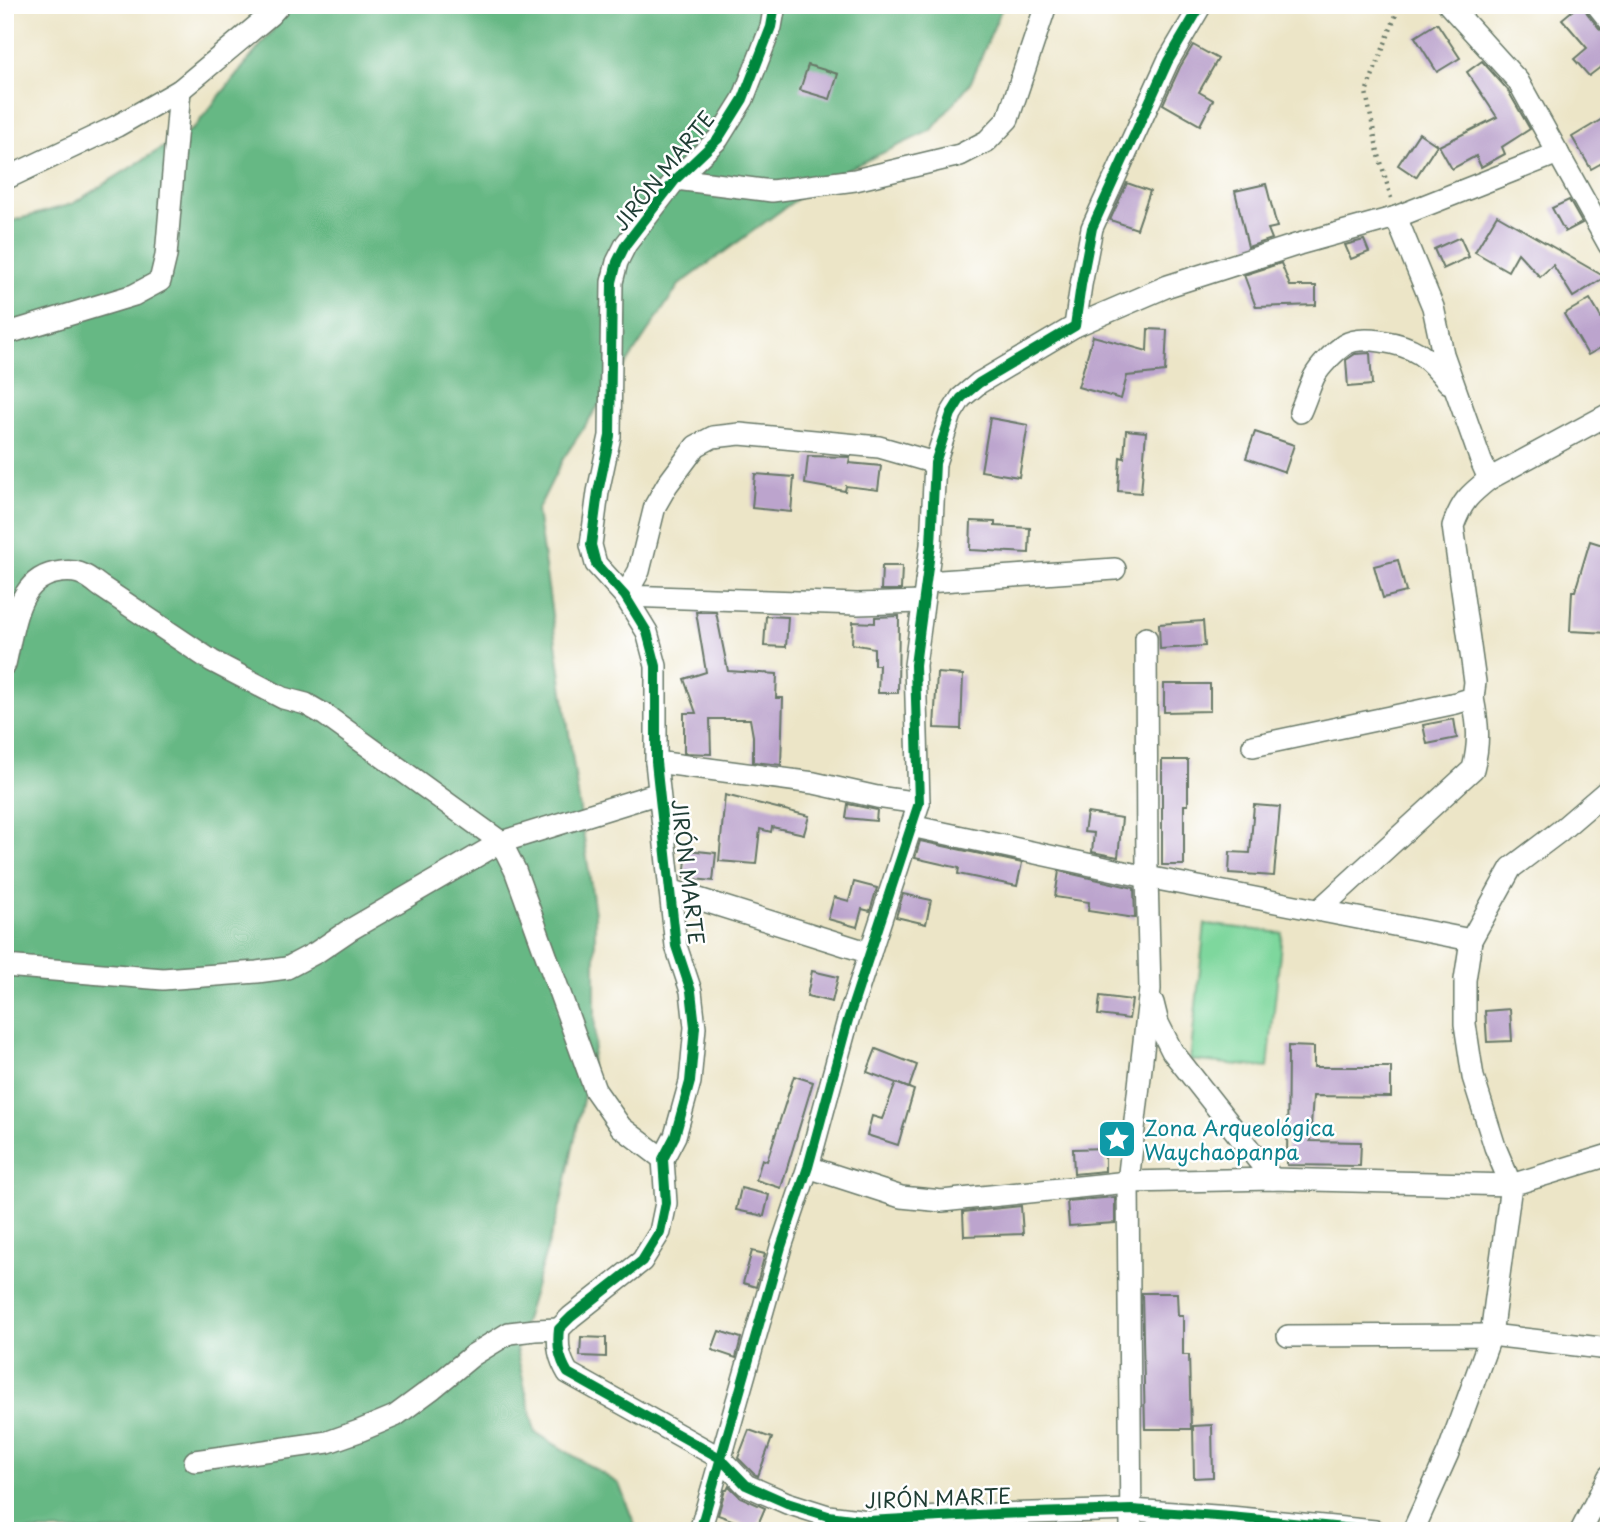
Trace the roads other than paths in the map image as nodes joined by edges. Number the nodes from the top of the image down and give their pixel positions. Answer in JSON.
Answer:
{"nodes":[{"id":1,"x":775,"y":5,"type":"edge"},
{"id":2,"x":1045,"y":5,"type":"edge"},
{"id":3,"x":1200,"y":5,"type":"edge"},
{"id":4,"x":1449,"y":5,"type":"edge"},
{"id":5,"x":1597,"y":5,"type":"edge"},
{"id":6,"x":270,"y":9,"type":"edge"},
{"id":7,"x":1609,"y":20,"type":"edge"},
{"id":8,"x":180,"y":90,"type":"junction"},
{"id":9,"x":1558,"y":153,"type":"junction"},
{"id":10,"x":5,"y":179,"type":"edge"},
{"id":11,"x":676,"y":179,"type":"junction"},
{"id":12,"x":1396,"y":217,"type":"junction"},
{"id":13,"x":1609,"y":245,"type":"edge"},
{"id":14,"x":1076,"y":326,"type":"junction"},
{"id":15,"x":5,"y":334,"type":"edge"},
{"id":16,"x":1455,"y":390,"type":"junction"},
{"id":17,"x":1300,"y":412,"type":"dead end"},
{"id":18,"x":1609,"y":414,"type":"edge"},
{"id":19,"x":935,"y":463,"type":"junction"},
{"id":20,"x":1489,"y":479,"type":"junction"},
{"id":21,"x":1115,"y":569,"type":"dead end"},
{"id":22,"x":924,"y":592,"type":"junction"},
{"id":23,"x":625,"y":596,"type":"junction"},
{"id":24,"x":1146,"y":638,"type":"dead end"},
{"id":25,"x":5,"y":664,"type":"edge"},
{"id":26,"x":1474,"y":698,"type":"junction"},
{"id":27,"x":1253,"y":746,"type":"dead end"},
{"id":28,"x":656,"y":762,"type":"junction"},
{"id":29,"x":1609,"y":789,"type":"edge"},
{"id":30,"x":660,"y":793,"type":"junction"},
{"id":31,"x":919,"y":803,"type":"junction"},
{"id":32,"x":911,"y":826,"type":"junction"},
{"id":33,"x":501,"y":842,"type":"junction"},
{"id":34,"x":1147,"y":877,"type":"junction"},
{"id":35,"x":670,"y":890,"type":"junction"},
{"id":36,"x":1319,"y":910,"type":"junction"},
{"id":37,"x":1471,"y":940,"type":"junction"},
{"id":38,"x":870,"y":953,"type":"junction"},
{"id":39,"x":5,"y":966,"type":"edge"},
{"id":40,"x":1150,"y":989,"type":"junction"},
{"id":41,"x":1609,"y":1155,"type":"edge"},
{"id":42,"x":663,"y":1159,"type":"junction"},
{"id":43,"x":808,"y":1167,"type":"junction"},
{"id":44,"x":1273,"y":1179,"type":"junction"},
{"id":45,"x":1128,"y":1182,"type":"junction"},
{"id":46,"x":1511,"y":1185,"type":"junction"},
{"id":47,"x":559,"y":1329,"type":"junction"},
{"id":48,"x":1491,"y":1335,"type":"junction"},
{"id":49,"x":1288,"y":1336,"type":"dead end"},
{"id":50,"x":1609,"y":1349,"type":"edge"},
{"id":51,"x":720,"y":1458,"type":"junction"},
{"id":52,"x":195,"y":1461,"type":"dead end"},
{"id":53,"x":1609,"y":1476,"type":"edge"},
{"id":54,"x":1132,"y":1520,"type":"edge"},
{"id":55,"x":699,"y":1531,"type":"edge"},
{"id":56,"x":1375,"y":1531,"type":"edge"},
{"id":57,"x":1413,"y":1531,"type":"edge"},
{"id":58,"x":1581,"y":1531,"type":"edge"}],
"edges":[{"from":1,"to":11,"type":"street","name":"JIRÓN MARTE"},
{"from":2,"to":11,"type":"street"},
{"from":3,"to":14,"type":"street"},
{"from":4,"to":9,"type":"street"},
{"from":5,"to":7,"type":"street"},
{"from":6,"to":8,"type":"street"},
{"from":8,"to":10,"type":"street"},
{"from":8,"to":15,"type":"street"},
{"from":9,"to":12,"type":"street"},
{"from":9,"to":13,"type":"street"},
{"from":11,"to":23,"type":"street","name":"JIRÓN MARTE"},
{"from":12,"to":14,"type":"street"},
{"from":12,"to":16,"type":"street"},
{"from":14,"to":19,"type":"street"},
{"from":16,"to":17,"type":"street"},
{"from":16,"to":20,"type":"street"},
{"from":18,"to":20,"type":"street"},
{"from":19,"to":22,"type":"street"},
{"from":19,"to":23,"type":"street"},
{"from":20,"to":26,"type":"street"},
{"from":21,"to":22,"type":"street"},
{"from":22,"to":23,"type":"street"},
{"from":22,"to":31,"type":"street"},
{"from":23,"to":28,"type":"street","name":"JIRÓN MARTE"},
{"from":24,"to":34,"type":"street"},
{"from":25,"to":33,"type":"street"},
{"from":26,"to":27,"type":"street"},
{"from":26,"to":36,"type":"street"},
{"from":28,"to":30,"type":"street","name":"JIRÓN MARTE"},
{"from":28,"to":31,"type":"street"},
{"from":29,"to":37,"type":"street"},
{"from":30,"to":33,"type":"street"},
{"from":30,"to":35,"type":"street","name":"JIRÓN MARTE"},
{"from":31,"to":32,"type":"street"},
{"from":32,"to":34,"type":"street"},
{"from":32,"to":38,"type":"street"},
{"from":33,"to":39,"type":"street"},
{"from":33,"to":42,"type":"street"},
{"from":34,"to":36,"type":"street"},
{"from":34,"to":40,"type":"street"},
{"from":35,"to":38,"type":"street"},
{"from":35,"to":42,"type":"street","name":"JIRÓN MARTE"},
{"from":36,"to":37,"type":"street"},
{"from":37,"to":46,"type":"street"},
{"from":38,"to":43,"type":"street"},
{"from":40,"to":44,"type":"street"},
{"from":40,"to":45,"type":"street"},
{"from":41,"to":46,"type":"street"},
{"from":42,"to":47,"type":"street","name":"JIRÓN MARTE"},
{"from":43,"to":45,"type":"street"},
{"from":43,"to":51,"type":"street"},
{"from":44,"to":45,"type":"street"},
{"from":44,"to":46,"type":"street"},
{"from":45,"to":54,"type":"street"},
{"from":46,"to":48,"type":"street"},
{"from":47,"to":51,"type":"street","name":"JIRÓN MARTE"},
{"from":47,"to":52,"type":"street"},
{"from":48,"to":49,"type":"street"},
{"from":48,"to":50,"type":"street"},
{"from":48,"to":57,"type":"street"},
{"from":51,"to":54,"type":"street","name":"JIRÓN MARTE"},
{"from":51,"to":55,"type":"street"},
{"from":53,"to":58,"type":"street"},
{"from":54,"to":56,"type":"street","name":"JIRÓN MARTE"}]}
